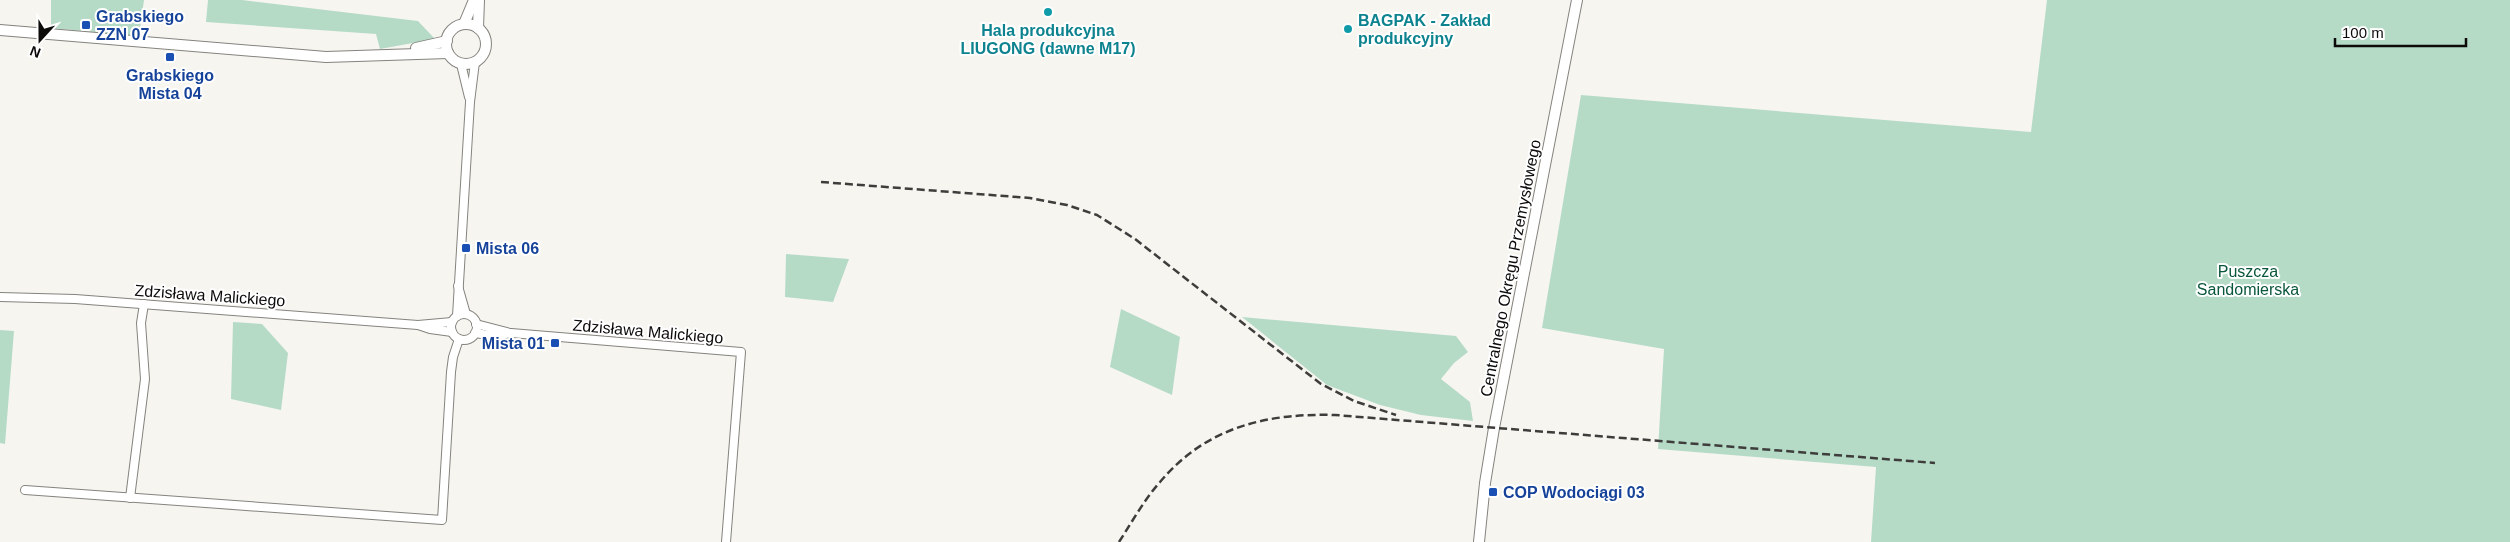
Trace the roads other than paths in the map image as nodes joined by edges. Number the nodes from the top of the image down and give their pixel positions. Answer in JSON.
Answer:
{"nodes":[{"id":1,"x":474,"y":0,"type":"edge"},
{"id":2,"x":479,"y":0,"type":"edge"},
{"id":3,"x":1577,"y":0,"type":"edge"},
{"id":4,"x":464,"y":24,"type":"junction"},
{"id":5,"x":478,"y":28,"type":"junction"},
{"id":6,"x":0,"y":30,"type":"edge"},
{"id":7,"x":446,"y":41,"type":"junction"},
{"id":8,"x":448,"y":53,"type":"junction"},
{"id":9,"x":387,"y":54,"type":"junction"},
{"id":10,"x":475,"y":62,"type":"junction"},
{"id":11,"x":461,"y":64,"type":"junction"},
{"id":12,"x":470,"y":102,"type":"junction"},
{"id":13,"x":466,"y":172,"type":"junction"},
{"id":14,"x":475,"y":173,"type":"dead end"},
{"id":15,"x":458,"y":286,"type":"junction"},
{"id":16,"x":0,"y":298,"type":"edge"},
{"id":17,"x":144,"y":304,"type":"junction"},
{"id":18,"x":466,"y":314,"type":"junction"},
{"id":19,"x":454,"y":319,"type":"junction"},
{"id":20,"x":476,"y":324,"type":"junction"},
{"id":21,"x":418,"y":325,"type":"junction"},
{"id":22,"x":452,"y":332,"type":"junction"},
{"id":23,"x":475,"y":333,"type":"junction"},
{"id":24,"x":511,"y":333,"type":"junction"},
{"id":25,"x":459,"y":339,"type":"junction"},
{"id":26,"x":25,"y":490,"type":"dead end"},
{"id":27,"x":130,"y":498,"type":"junction"},
{"id":28,"x":726,"y":542,"type":"edge"},
{"id":29,"x":1479,"y":542,"type":"edge"}],
"edges":[{"from":1,"to":4,"type":"street"},
{"from":2,"to":5,"type":"street"},
{"from":3,"to":29,"type":"street","name":"Centralnego Okręgu Przemysłowego"},
{"from":4,"to":5,"type":"street"},
{"from":4,"to":7,"type":"street"},
{"from":5,"to":10,"type":"street"},
{"from":6,"to":9,"type":"street"},
{"from":7,"to":8,"type":"street"},
{"from":7,"to":9,"type":"street"},
{"from":8,"to":9,"type":"street"},
{"from":8,"to":11,"type":"street"},
{"from":10,"to":11,"type":"street"},
{"from":10,"to":12,"type":"street"},
{"from":11,"to":12,"type":"street"},
{"from":12,"to":13,"type":"street"},
{"from":13,"to":14,"type":"street"},
{"from":13,"to":15,"type":"street"},
{"from":15,"to":18,"type":"street"},
{"from":15,"to":19,"type":"street"},
{"from":16,"to":17,"type":"street","name":"Zdzisława Malickiego"},
{"from":17,"to":21,"type":"street","name":"Zdzisława Malickiego"},
{"from":17,"to":27,"type":"street"},
{"from":18,"to":19,"type":"street"},
{"from":18,"to":20,"type":"street"},
{"from":19,"to":21,"type":"street","name":"Zdzisława Malickiego"},
{"from":19,"to":22,"type":"street"},
{"from":20,"to":23,"type":"street"},
{"from":20,"to":24,"type":"street","name":"Zdzisława Malickiego"},
{"from":21,"to":22,"type":"street","name":"Zdzisława Malickiego"},
{"from":22,"to":25,"type":"street"},
{"from":23,"to":24,"type":"street","name":"Zdzisława Malickiego"},
{"from":23,"to":25,"type":"street"},
{"from":24,"to":28,"type":"street","name":"Zdzisława Malickiego"},
{"from":25,"to":27,"type":"street"},
{"from":26,"to":27,"type":"street"}]}
